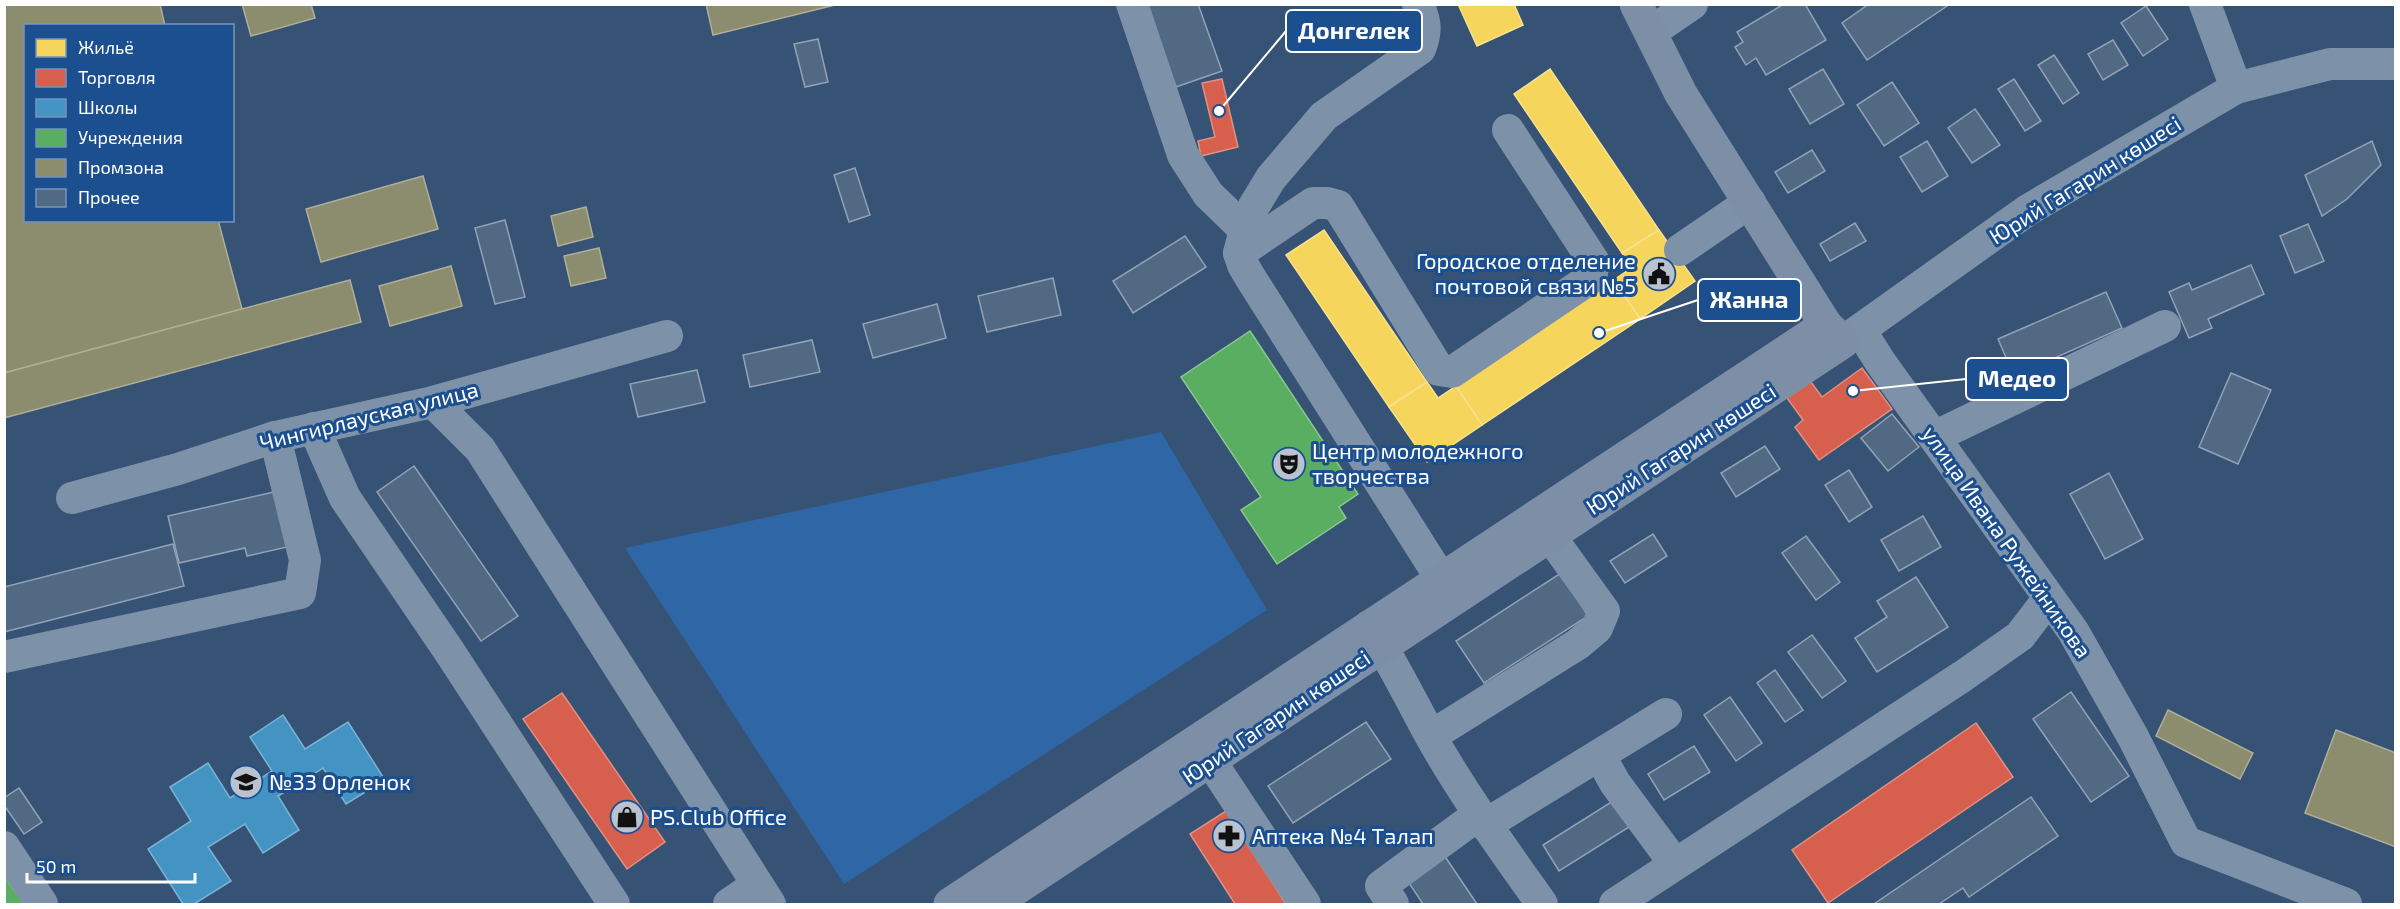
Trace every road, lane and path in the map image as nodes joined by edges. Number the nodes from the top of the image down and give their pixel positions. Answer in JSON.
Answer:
{"nodes":[{"id":1,"x":1132,"y":4,"type":"edge"},
{"id":2,"x":1418,"y":4,"type":"edge"},
{"id":3,"x":1692,"y":4,"type":"edge"},
{"id":4,"x":2205,"y":4,"type":"edge"},
{"id":5,"x":1644,"y":18,"type":"edge"},
{"id":6,"x":2396,"y":64,"type":"edge"},
{"id":7,"x":2236,"y":88,"type":"junction"},
{"id":8,"x":1508,"y":130,"type":"dead end"},
{"id":9,"x":1750,"y":202,"type":"junction"},
{"id":10,"x":1242,"y":241,"type":"junction"},
{"id":11,"x":1680,"y":250,"type":"dead end"},
{"id":12,"x":2165,"y":326,"type":"dead end"},
{"id":13,"x":1843,"y":332,"type":"junction"},
{"id":14,"x":667,"y":336,"type":"dead end"},
{"id":15,"x":433,"y":402,"type":"junction"},
{"id":16,"x":314,"y":428,"type":"junction"},
{"id":17,"x":275,"y":437,"type":"junction"},
{"id":18,"x":1934,"y":437,"type":"junction"},
{"id":19,"x":72,"y":498,"type":"dead end"},
{"id":20,"x":1544,"y":525,"type":"junction"},
{"id":21,"x":1448,"y":589,"type":"junction"},
{"id":22,"x":2049,"y":598,"type":"junction"},
{"id":23,"x":1376,"y":636,"type":"junction"},
{"id":24,"x":4,"y":657,"type":"edge"},
{"id":25,"x":1666,"y":714,"type":"dead end"},
{"id":26,"x":1431,"y":736,"type":"junction"},
{"id":27,"x":1600,"y":756,"type":"junction"},
{"id":28,"x":1211,"y":762,"type":"junction"},
{"id":29,"x":1482,"y":820,"type":"junction"},
{"id":30,"x":4,"y":847,"type":"edge"},
{"id":31,"x":1676,"y":864,"type":"junction"},
{"id":32,"x":763,"y":895,"type":"edge"},
{"id":33,"x":995,"y":898,"type":"edge"},
{"id":34,"x":42,"y":904,"type":"edge"},
{"id":35,"x":614,"y":904,"type":"edge"},
{"id":36,"x":729,"y":904,"type":"edge"},
{"id":37,"x":950,"y":904,"type":"edge"},
{"id":38,"x":1305,"y":904,"type":"edge"},
{"id":39,"x":1393,"y":904,"type":"edge"},
{"id":40,"x":1542,"y":904,"type":"edge"},
{"id":41,"x":1615,"y":904,"type":"edge"},
{"id":42,"x":2346,"y":904,"type":"edge"}],
"edges":[{"from":1,"to":10,"type":"street"},
{"from":2,"to":10,"type":"street"},
{"from":3,"to":5,"type":"street"},
{"from":4,"to":7,"type":"street"},
{"from":5,"to":9,"type":"main road"},
{"from":6,"to":7,"type":"street","name":"Юрий Гагарин көшесі"},
{"from":7,"to":13,"type":"street","name":"Юрий Гагарин көшесі"},
{"from":8,"to":10,"type":"street"},
{"from":9,"to":11,"type":"street"},
{"from":9,"to":13,"type":"main road"},
{"from":10,"to":21,"type":"street"},
{"from":12,"to":18,"type":"street"},
{"from":13,"to":18,"type":"street","name":"улица Ивана Ружейникова"},
{"from":13,"to":20,"type":"main road","name":"Юрий Гагарин көшесі"},
{"from":14,"to":15,"type":"street","name":"Чингирлауская улица"},
{"from":15,"to":16,"type":"street","name":"Чингирлауская улица"},
{"from":15,"to":32,"type":"street"},
{"from":16,"to":17,"type":"street","name":"Чингирлауская улица"},
{"from":16,"to":35,"type":"street"},
{"from":17,"to":19,"type":"street","name":"Чингирлауская улица"},
{"from":17,"to":24,"type":"street"},
{"from":18,"to":22,"type":"street","name":"улица Ивана Ружейникова"},
{"from":20,"to":21,"type":"main road","name":"Юрий Гагарин көшесі"},
{"from":20,"to":26,"type":"street"},
{"from":21,"to":23,"type":"main road","name":"Юрий Гагарин көшесі"},
{"from":22,"to":31,"type":"street"},
{"from":22,"to":42,"type":"street","name":"улица Ивана Ружейникова"},
{"from":23,"to":26,"type":"street"},
{"from":23,"to":28,"type":"main road","name":"Юрий Гагарин көшесі"},
{"from":23,"to":33,"type":"main road","name":"Юрий Гагарин көшесі"},
{"from":25,"to":27,"type":"street"},
{"from":26,"to":29,"type":"street"},
{"from":27,"to":29,"type":"street"},
{"from":27,"to":31,"type":"street"},
{"from":28,"to":33,"type":"main road","name":"Юрий Гагарин көшесі"},
{"from":28,"to":38,"type":"street"},
{"from":29,"to":39,"type":"street"},
{"from":29,"to":40,"type":"street"},
{"from":30,"to":34,"type":"street"},
{"from":31,"to":41,"type":"street"},
{"from":32,"to":36,"type":"street"},
{"from":33,"to":37,"type":"main road","name":"Юрий Гагарин көшесі"}]}
